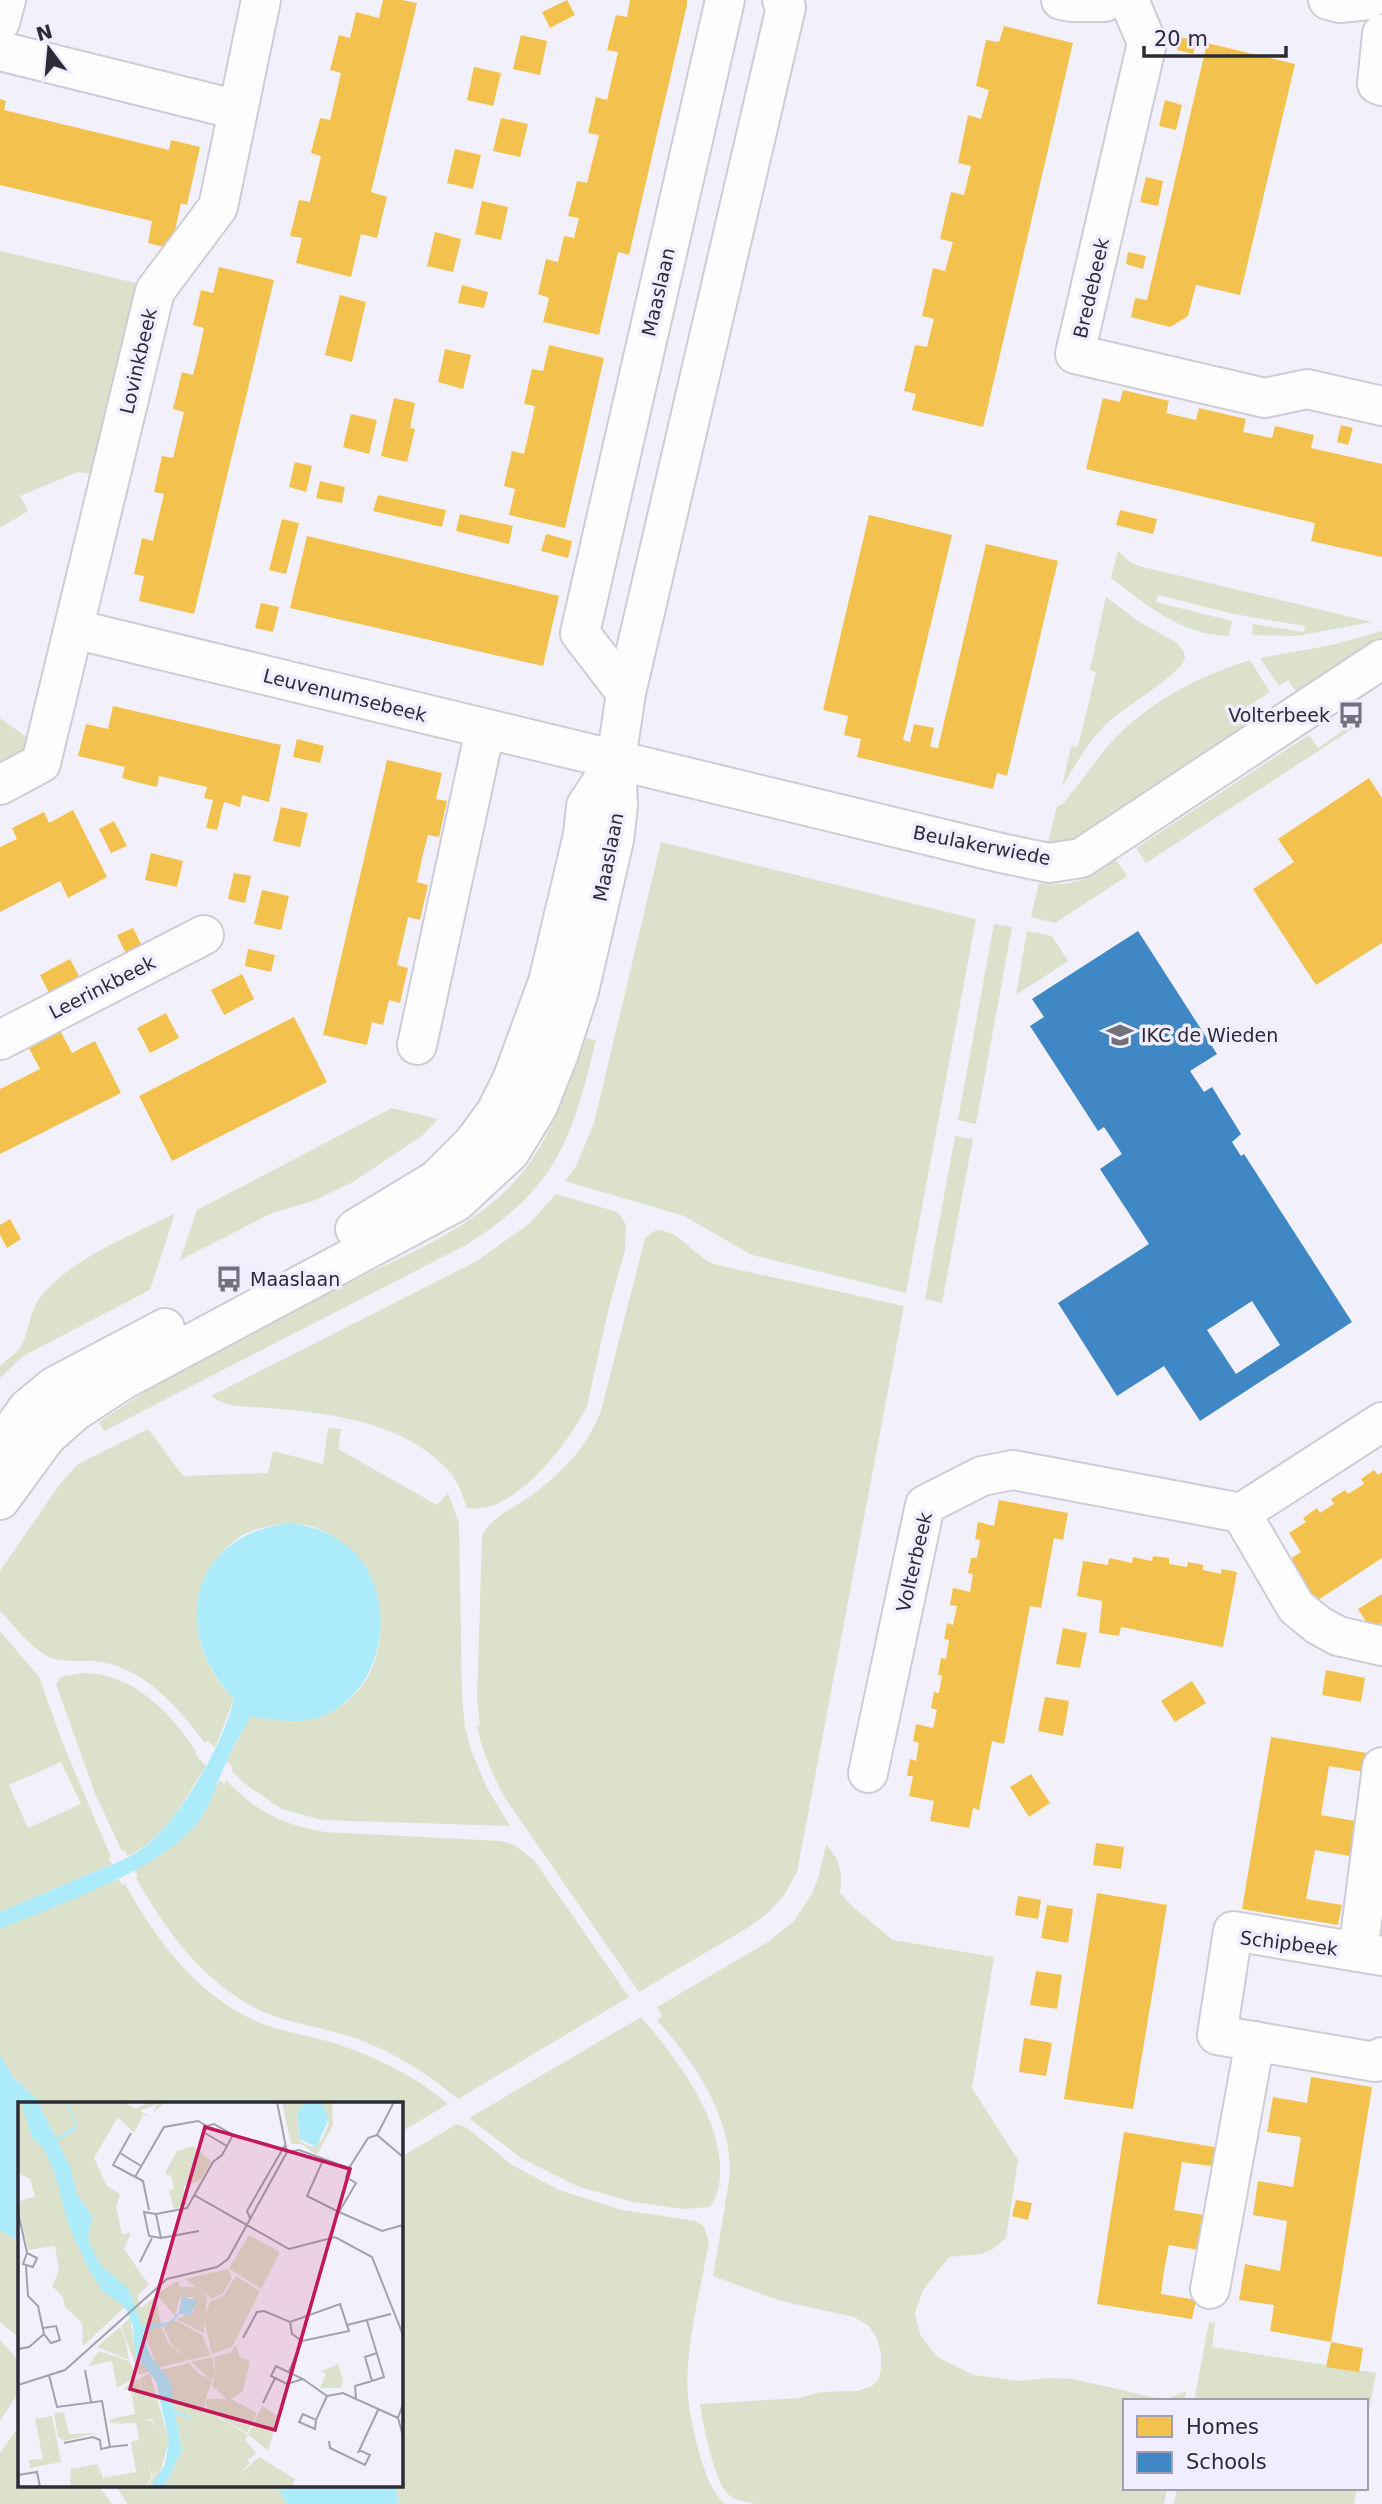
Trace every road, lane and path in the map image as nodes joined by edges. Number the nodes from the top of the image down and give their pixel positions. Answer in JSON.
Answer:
{"nodes":[{"id":1,"x":6,"y":0,"type":"edge"},
{"id":2,"x":261,"y":0,"type":"edge"},
{"id":3,"x":725,"y":0,"type":"edge"},
{"id":4,"x":1061,"y":0,"type":"edge"},
{"id":5,"x":1108,"y":0,"type":"edge"},
{"id":6,"x":1129,"y":0,"type":"edge"},
{"id":7,"x":1328,"y":0,"type":"edge"},
{"id":8,"x":1368,"y":0,"type":"edge"},
{"id":9,"x":1381,"y":0,"type":"edge"},
{"id":10,"x":788,"y":2,"type":"edge"},
{"id":11,"x":1382,"y":13,"type":"edge"},
{"id":12,"x":0,"y":22,"type":"edge"},
{"id":13,"x":1382,"y":34,"type":"edge"},
{"id":14,"x":0,"y":51,"type":"edge"},
{"id":15,"x":1382,"y":86,"type":"edge"},
{"id":16,"x":239,"y":110,"type":"junction"},
{"id":17,"x":1382,"y":406,"type":"edge"},
{"id":18,"x":74,"y":629,"type":"junction"},
{"id":19,"x":1382,"y":659,"type":"edge"},
{"id":20,"x":626,"y":693,"type":"junction"},
{"id":21,"x":485,"y":730,"type":"junction"},
{"id":22,"x":616,"y":760,"type":"junction"},
{"id":23,"x":0,"y":785,"type":"edge"},
{"id":24,"x":204,"y":935,"type":"dead end"},
{"id":25,"x":0,"y":1040,"type":"edge"},
{"id":26,"x":417,"y":1045,"type":"dead end"},
{"id":27,"x":1382,"y":1422,"type":"edge"},
{"id":28,"x":0,"y":1448,"type":"edge"},
{"id":29,"x":0,"y":1500,"type":"edge"},
{"id":30,"x":1241,"y":1513,"type":"junction"},
{"id":31,"x":1382,"y":1646,"type":"edge"},
{"id":32,"x":1382,"y":1767,"type":"edge"},
{"id":33,"x":868,"y":1773,"type":"dead end"},
{"id":34,"x":1370,"y":1954,"type":"edge"},
{"id":35,"x":1255,"y":2041,"type":"junction"},
{"id":36,"x":1382,"y":2057,"type":"edge"},
{"id":37,"x":1210,"y":2289,"type":"dead end"}],
"edges":[{"from":1,"to":12,"type":"street"},
{"from":2,"to":16,"type":"street","name":"Lovinkbeek"},
{"from":3,"to":20,"type":"street","name":"Maaslaan"},
{"from":4,"to":5,"type":"street"},
{"from":6,"to":17,"type":"street","name":"Bredebeek"},
{"from":7,"to":8,"type":"street"},
{"from":9,"to":11,"type":"street"},
{"from":10,"to":20,"type":"street","name":"Maaslaan"},
{"from":13,"to":15,"type":"street"},
{"from":14,"to":16,"type":"street"},
{"from":16,"to":18,"type":"street","name":"Lovinkbeek"},
{"from":18,"to":21,"type":"street","name":"Leuvenumsebeek"},
{"from":18,"to":23,"type":"street"},
{"from":19,"to":22,"type":"street","name":"Beulakerwiede"},
{"from":20,"to":22,"type":"street","name":"Maaslaan"},
{"from":21,"to":22,"type":"street","name":"Leuvenumsebeek"},
{"from":21,"to":26,"type":"street"},
{"from":22,"to":28,"type":"street","name":"Maaslaan"},
{"from":22,"to":29,"type":"street","name":"Maaslaan"},
{"from":24,"to":25,"type":"street","name":"Leerinkbeek"},
{"from":27,"to":30,"type":"street"},
{"from":30,"to":31,"type":"street"},
{"from":30,"to":33,"type":"street","name":"Volterbeek"},
{"from":32,"to":34,"type":"street","name":"Schipbeek"},
{"from":34,"to":35,"type":"street","name":"Schipbeek"},
{"from":35,"to":36,"type":"street","name":"Schipbeek"},
{"from":35,"to":37,"type":"street"}]}
